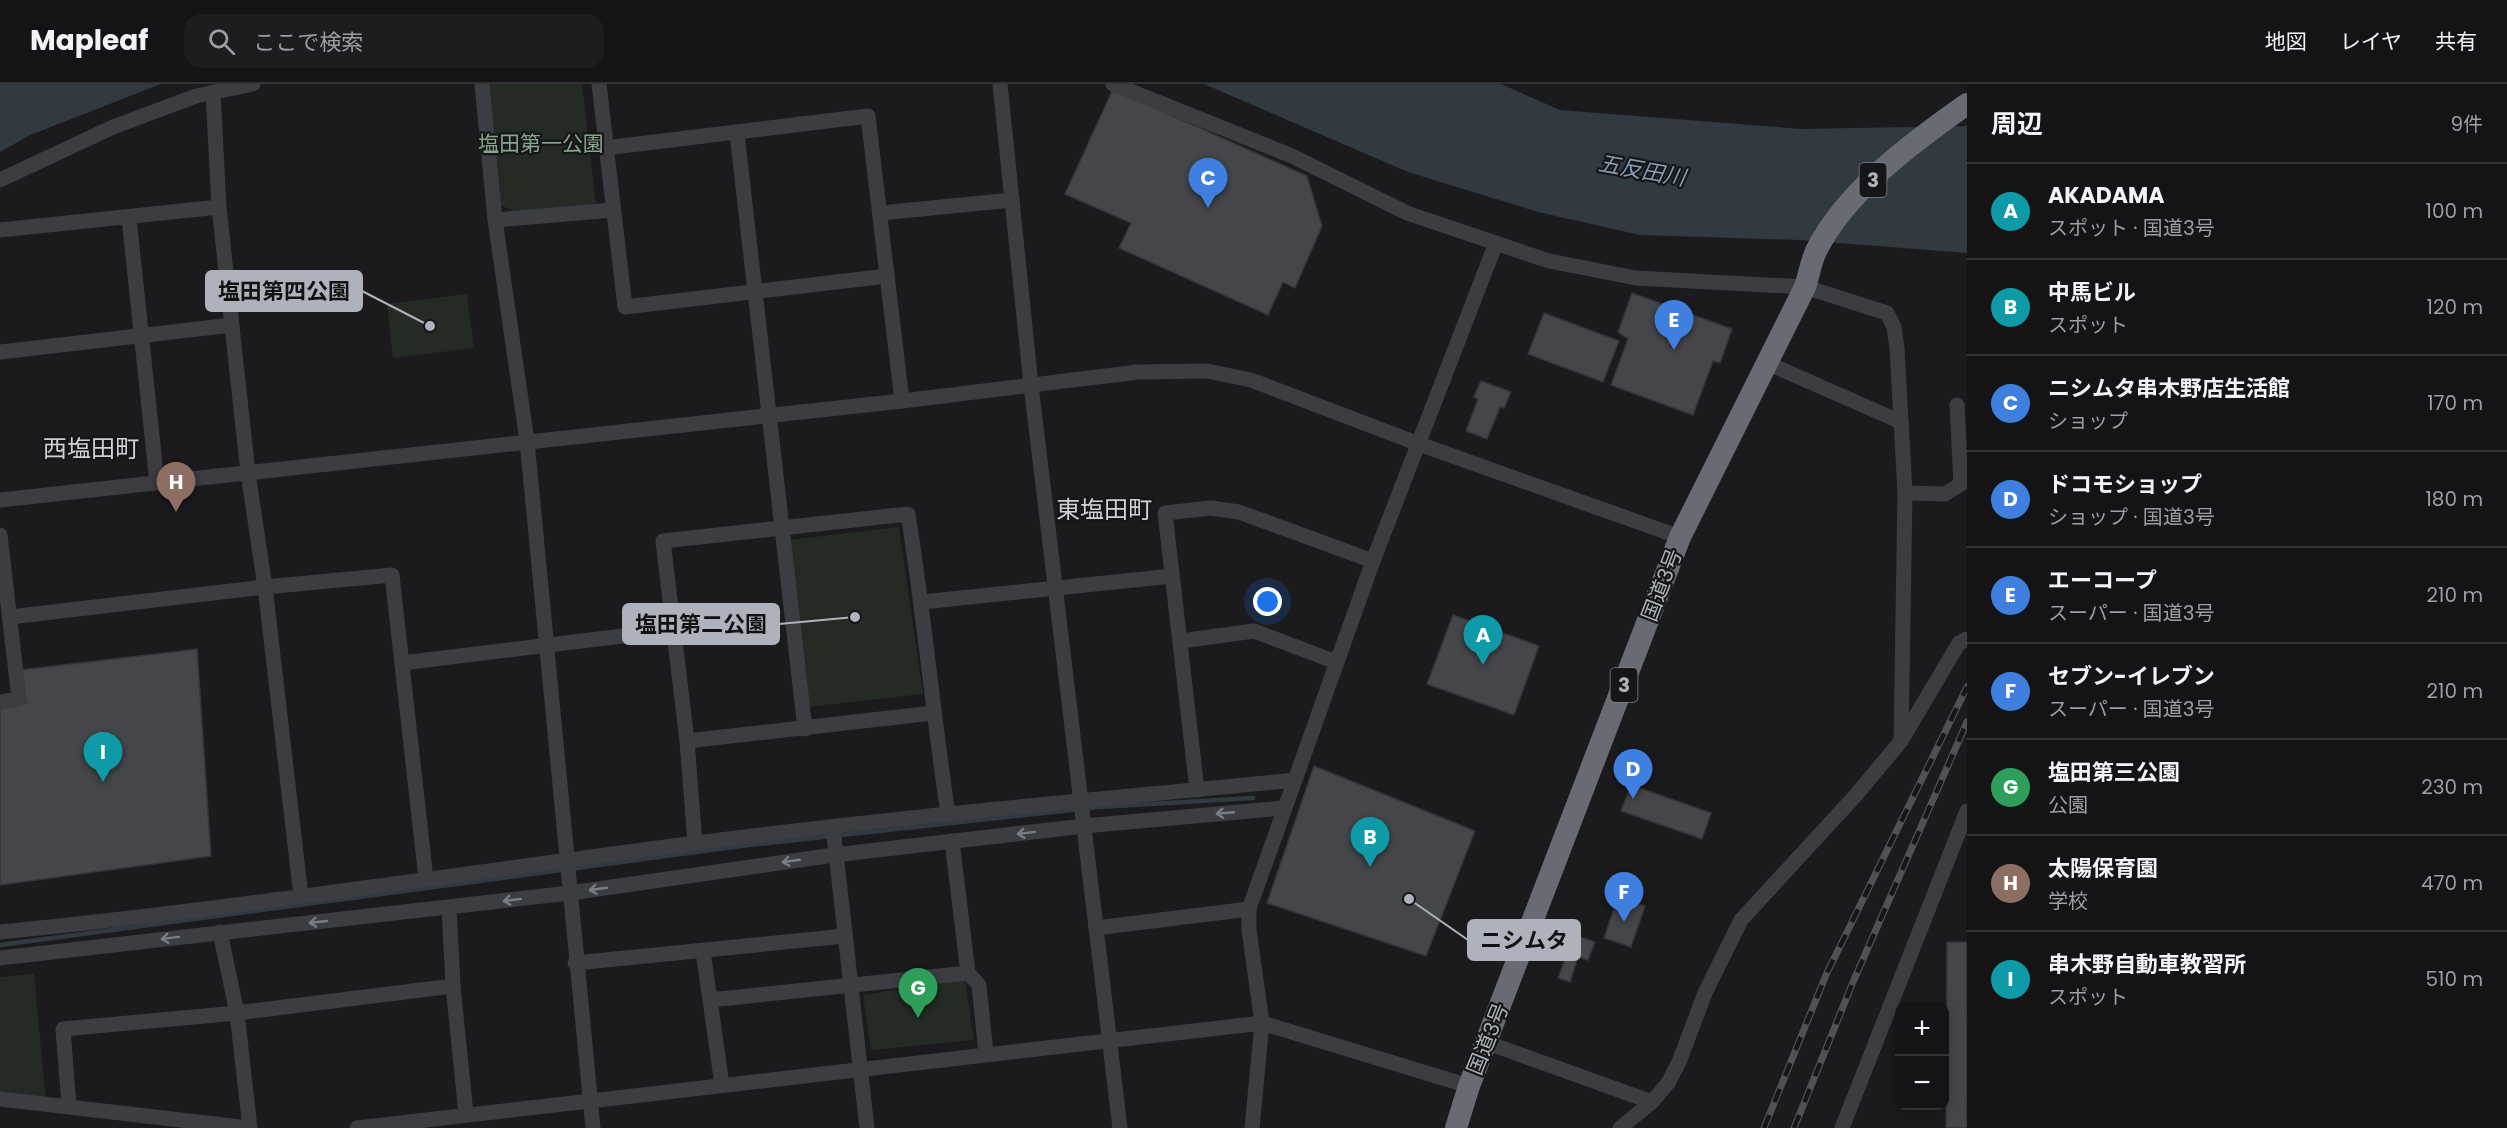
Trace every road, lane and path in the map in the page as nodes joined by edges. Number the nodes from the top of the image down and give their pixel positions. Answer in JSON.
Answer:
{"nodes":[{"id":1,"x":253,"y":84,"type":"edge"},
{"id":2,"x":482,"y":84,"type":"edge"},
{"id":3,"x":598,"y":84,"type":"edge"},
{"id":4,"x":1000,"y":84,"type":"edge"},
{"id":5,"x":1113,"y":84,"type":"edge"},
{"id":6,"x":213,"y":93,"type":"junction"},
{"id":7,"x":1967,"y":104,"type":"edge"},
{"id":8,"x":737,"y":134,"type":"junction"},
{"id":9,"x":606,"y":148,"type":"junction"},
{"id":10,"x":0,"y":180,"type":"edge"},
{"id":11,"x":1012,"y":200,"type":"junction"},
{"id":12,"x":219,"y":207,"type":"junction"},
{"id":13,"x":612,"y":210,"type":"junction"},
{"id":14,"x":881,"y":213,"type":"junction"},
{"id":15,"x":129,"y":218,"type":"junction"},
{"id":16,"x":495,"y":220,"type":"junction"},
{"id":17,"x":0,"y":230,"type":"edge"},
{"id":18,"x":1496,"y":243,"type":"junction"},
{"id":19,"x":887,"y":276,"type":"junction"},
{"id":20,"x":1805,"y":287,"type":"junction"},
{"id":21,"x":755,"y":293,"type":"junction"},
{"id":22,"x":232,"y":325,"type":"junction"},
{"id":23,"x":143,"y":337,"type":"junction"},
{"id":24,"x":0,"y":352,"type":"edge"},
{"id":25,"x":1767,"y":363,"type":"junction"},
{"id":26,"x":1031,"y":385,"type":"junction"},
{"id":27,"x":902,"y":401,"type":"junction"},
{"id":28,"x":1957,"y":405,"type":"dead end"},
{"id":29,"x":768,"y":416,"type":"junction"},
{"id":30,"x":1901,"y":422,"type":"junction"},
{"id":31,"x":527,"y":441,"type":"junction"},
{"id":32,"x":1419,"y":444,"type":"junction"},
{"id":33,"x":248,"y":473,"type":"junction"},
{"id":34,"x":1964,"y":482,"type":"edge"},
{"id":35,"x":157,"y":483,"type":"junction"},
{"id":36,"x":1905,"y":493,"type":"junction"},
{"id":37,"x":0,"y":500,"type":"edge"},
{"id":38,"x":781,"y":526,"type":"junction"},
{"id":39,"x":0,"y":535,"type":"edge"},
{"id":40,"x":1680,"y":537,"type":"junction"},
{"id":41,"x":1373,"y":561,"type":"junction"},
{"id":42,"x":1172,"y":576,"type":"junction"},
{"id":43,"x":265,"y":586,"type":"junction"},
{"id":44,"x":1055,"y":588,"type":"junction"},
{"id":45,"x":922,"y":602,"type":"junction"},
{"id":46,"x":10,"y":617,"type":"junction"},
{"id":47,"x":672,"y":630,"type":"junction"},
{"id":48,"x":1967,"y":639,"type":"edge"},
{"id":49,"x":1180,"y":641,"type":"junction"},
{"id":50,"x":547,"y":646,"type":"junction"},
{"id":51,"x":1336,"y":662,"type":"junction"},
{"id":52,"x":402,"y":663,"type":"junction"},
{"id":53,"x":0,"y":702,"type":"edge"},
{"id":54,"x":933,"y":713,"type":"junction"},
{"id":55,"x":805,"y":729,"type":"junction"},
{"id":56,"x":687,"y":741,"type":"junction"},
{"id":57,"x":1901,"y":741,"type":"junction"},
{"id":58,"x":1295,"y":780,"type":"junction"},
{"id":59,"x":1197,"y":790,"type":"junction"},
{"id":60,"x":1081,"y":799,"type":"junction"},
{"id":61,"x":1284,"y":808,"type":"junction"},
{"id":62,"x":1967,"y":811,"type":"edge"},
{"id":63,"x":948,"y":814,"type":"junction"},
{"id":64,"x":1084,"y":826,"type":"junction"},
{"id":65,"x":832,"y":827,"type":"junction"},
{"id":66,"x":952,"y":841,"type":"junction"},
{"id":67,"x":695,"y":843,"type":"junction"},
{"id":68,"x":834,"y":855,"type":"junction"},
{"id":69,"x":566,"y":862,"type":"junction"},
{"id":70,"x":426,"y":879,"type":"junction"},
{"id":71,"x":570,"y":893,"type":"junction"},
{"id":72,"x":301,"y":896,"type":"junction"},
{"id":73,"x":449,"y":907,"type":"junction"},
{"id":74,"x":1249,"y":909,"type":"junction"},
{"id":75,"x":1096,"y":928,"type":"junction"},
{"id":76,"x":0,"y":932,"type":"edge"},
{"id":77,"x":220,"y":932,"type":"junction"},
{"id":78,"x":845,"y":936,"type":"junction"},
{"id":79,"x":703,"y":951,"type":"junction"},
{"id":80,"x":0,"y":958,"type":"edge"},
{"id":81,"x":575,"y":963,"type":"junction"},
{"id":82,"x":968,"y":973,"type":"junction"},
{"id":83,"x":851,"y":985,"type":"junction"},
{"id":84,"x":453,"y":986,"type":"junction"},
{"id":85,"x":710,"y":1000,"type":"junction"},
{"id":86,"x":237,"y":1013,"type":"junction"},
{"id":87,"x":1262,"y":1023,"type":"junction"},
{"id":88,"x":1110,"y":1040,"type":"junction"},
{"id":89,"x":1488,"y":1043,"type":"junction"},
{"id":90,"x":986,"y":1054,"type":"junction"},
{"id":91,"x":860,"y":1069,"type":"junction"},
{"id":92,"x":722,"y":1085,"type":"junction"},
{"id":93,"x":1469,"y":1086,"type":"junction"},
{"id":94,"x":0,"y":1099,"type":"edge"},
{"id":95,"x":591,"y":1100,"type":"junction"},
{"id":96,"x":1652,"y":1102,"type":"junction"},
{"id":97,"x":69,"y":1106,"type":"junction"},
{"id":98,"x":466,"y":1114,"type":"junction"},
{"id":99,"x":250,"y":1128,"type":"edge"},
{"id":100,"x":357,"y":1128,"type":"edge"},
{"id":101,"x":593,"y":1128,"type":"edge"},
{"id":102,"x":867,"y":1128,"type":"edge"},
{"id":103,"x":1120,"y":1128,"type":"edge"},
{"id":104,"x":1252,"y":1128,"type":"edge"},
{"id":105,"x":1455,"y":1128,"type":"edge"},
{"id":106,"x":1620,"y":1128,"type":"edge"},
{"id":107,"x":1842,"y":1128,"type":"edge"}],
"edges":[{"from":1,"to":6,"type":"street"},
{"from":2,"to":16,"type":"street"},
{"from":3,"to":9,"type":"street"},
{"from":4,"to":11,"type":"street"},
{"from":5,"to":18,"type":"street"},
{"from":6,"to":10,"type":"street"},
{"from":6,"to":12,"type":"street"},
{"from":7,"to":20,"type":"highway","name":"国道3号","number":"3"},
{"from":8,"to":9,"type":"street"},
{"from":8,"to":14,"type":"street"},
{"from":8,"to":21,"type":"street"},
{"from":9,"to":13,"type":"street"},
{"from":11,"to":14,"type":"street"},
{"from":11,"to":26,"type":"street"},
{"from":12,"to":15,"type":"street"},
{"from":12,"to":22,"type":"street"},
{"from":13,"to":16,"type":"street"},
{"from":13,"to":21,"type":"street"},
{"from":14,"to":19,"type":"street"},
{"from":15,"to":17,"type":"street"},
{"from":15,"to":23,"type":"street"},
{"from":16,"to":31,"type":"street"},
{"from":18,"to":20,"type":"street"},
{"from":18,"to":32,"type":"street"},
{"from":19,"to":21,"type":"street"},
{"from":19,"to":27,"type":"street"},
{"from":20,"to":25,"type":"highway","name":"国道3号","number":"3"},
{"from":20,"to":30,"type":"street"},
{"from":21,"to":29,"type":"street"},
{"from":22,"to":23,"type":"street"},
{"from":22,"to":33,"type":"street"},
{"from":23,"to":24,"type":"street"},
{"from":23,"to":35,"type":"street"},
{"from":25,"to":30,"type":"street"},
{"from":25,"to":40,"type":"highway","name":"国道3号","number":"3"},
{"from":26,"to":27,"type":"street"},
{"from":26,"to":32,"type":"street"},
{"from":26,"to":44,"type":"street"},
{"from":27,"to":29,"type":"street"},
{"from":28,"to":34,"type":"street"},
{"from":29,"to":31,"type":"street"},
{"from":29,"to":38,"type":"street"},
{"from":30,"to":36,"type":"street"},
{"from":31,"to":33,"type":"street"},
{"from":31,"to":50,"type":"street"},
{"from":32,"to":40,"type":"street"},
{"from":32,"to":41,"type":"street"},
{"from":33,"to":35,"type":"street"},
{"from":33,"to":43,"type":"street"},
{"from":34,"to":36,"type":"street"},
{"from":35,"to":37,"type":"street"},
{"from":36,"to":57,"type":"street"},
{"from":38,"to":45,"type":"street"},
{"from":38,"to":47,"type":"street"},
{"from":38,"to":55,"type":"street"},
{"from":39,"to":46,"type":"street"},
{"from":40,"to":89,"type":"highway","name":"国道3号","number":"3"},
{"from":41,"to":42,"type":"street"},
{"from":41,"to":51,"type":"street"},
{"from":42,"to":44,"type":"street"},
{"from":42,"to":49,"type":"street"},
{"from":43,"to":46,"type":"street"},
{"from":43,"to":52,"type":"street"},
{"from":43,"to":72,"type":"street"},
{"from":44,"to":45,"type":"street"},
{"from":44,"to":60,"type":"street"},
{"from":45,"to":54,"type":"street"},
{"from":46,"to":53,"type":"street"},
{"from":47,"to":50,"type":"street"},
{"from":47,"to":56,"type":"street"},
{"from":48,"to":57,"type":"street"},
{"from":49,"to":51,"type":"street"},
{"from":49,"to":59,"type":"street"},
{"from":50,"to":52,"type":"street"},
{"from":50,"to":69,"type":"street"},
{"from":51,"to":58,"type":"street"},
{"from":52,"to":70,"type":"street"},
{"from":54,"to":55,"type":"street"},
{"from":54,"to":63,"type":"street"},
{"from":55,"to":56,"type":"street"},
{"from":56,"to":67,"type":"street"},
{"from":57,"to":96,"type":"street"},
{"from":58,"to":59,"type":"street"},
{"from":58,"to":61,"type":"street"},
{"from":59,"to":60,"type":"street"},
{"from":60,"to":63,"type":"street"},
{"from":60,"to":64,"type":"street"},
{"from":61,"to":64,"type":"street","one_way":true},
{"from":61,"to":74,"type":"street"},
{"from":62,"to":107,"type":"street"},
{"from":63,"to":65,"type":"street"},
{"from":64,"to":66,"type":"street","one_way":true},
{"from":64,"to":75,"type":"street"},
{"from":65,"to":67,"type":"street"},
{"from":65,"to":68,"type":"street"},
{"from":66,"to":68,"type":"street"},
{"from":66,"to":82,"type":"street"},
{"from":67,"to":69,"type":"street"},
{"from":68,"to":71,"type":"street","one_way":true},
{"from":68,"to":78,"type":"street"},
{"from":69,"to":70,"type":"street"},
{"from":69,"to":71,"type":"street"},
{"from":70,"to":72,"type":"street"},
{"from":71,"to":73,"type":"street","one_way":true},
{"from":71,"to":81,"type":"street"},
{"from":72,"to":76,"type":"street"},
{"from":73,"to":77,"type":"street","one_way":true},
{"from":73,"to":84,"type":"street"},
{"from":74,"to":75,"type":"street"},
{"from":74,"to":87,"type":"street"},
{"from":75,"to":88,"type":"street"},
{"from":77,"to":80,"type":"street","one_way":true},
{"from":77,"to":86,"type":"street"},
{"from":78,"to":79,"type":"street"},
{"from":78,"to":83,"type":"street"},
{"from":79,"to":81,"type":"street"},
{"from":79,"to":85,"type":"street"},
{"from":81,"to":95,"type":"street"},
{"from":82,"to":83,"type":"street"},
{"from":82,"to":90,"type":"street"},
{"from":83,"to":85,"type":"street"},
{"from":83,"to":91,"type":"street"},
{"from":84,"to":86,"type":"street"},
{"from":84,"to":98,"type":"street"},
{"from":85,"to":92,"type":"street"},
{"from":86,"to":97,"type":"street"},
{"from":86,"to":99,"type":"street"},
{"from":87,"to":88,"type":"street"},
{"from":87,"to":93,"type":"street"},
{"from":87,"to":104,"type":"street"},
{"from":88,"to":90,"type":"street"},
{"from":88,"to":103,"type":"street"},
{"from":89,"to":93,"type":"highway","name":"国道3号","number":"3"},
{"from":89,"to":96,"type":"street"},
{"from":90,"to":91,"type":"street"},
{"from":91,"to":92,"type":"street"},
{"from":91,"to":102,"type":"street"},
{"from":92,"to":95,"type":"street"},
{"from":93,"to":105,"type":"highway","name":"国道3号","number":"3"},
{"from":94,"to":97,"type":"street"},
{"from":95,"to":98,"type":"street"},
{"from":95,"to":101,"type":"street"},
{"from":96,"to":106,"type":"street"},
{"from":97,"to":99,"type":"street"},
{"from":98,"to":100,"type":"street"}]}
